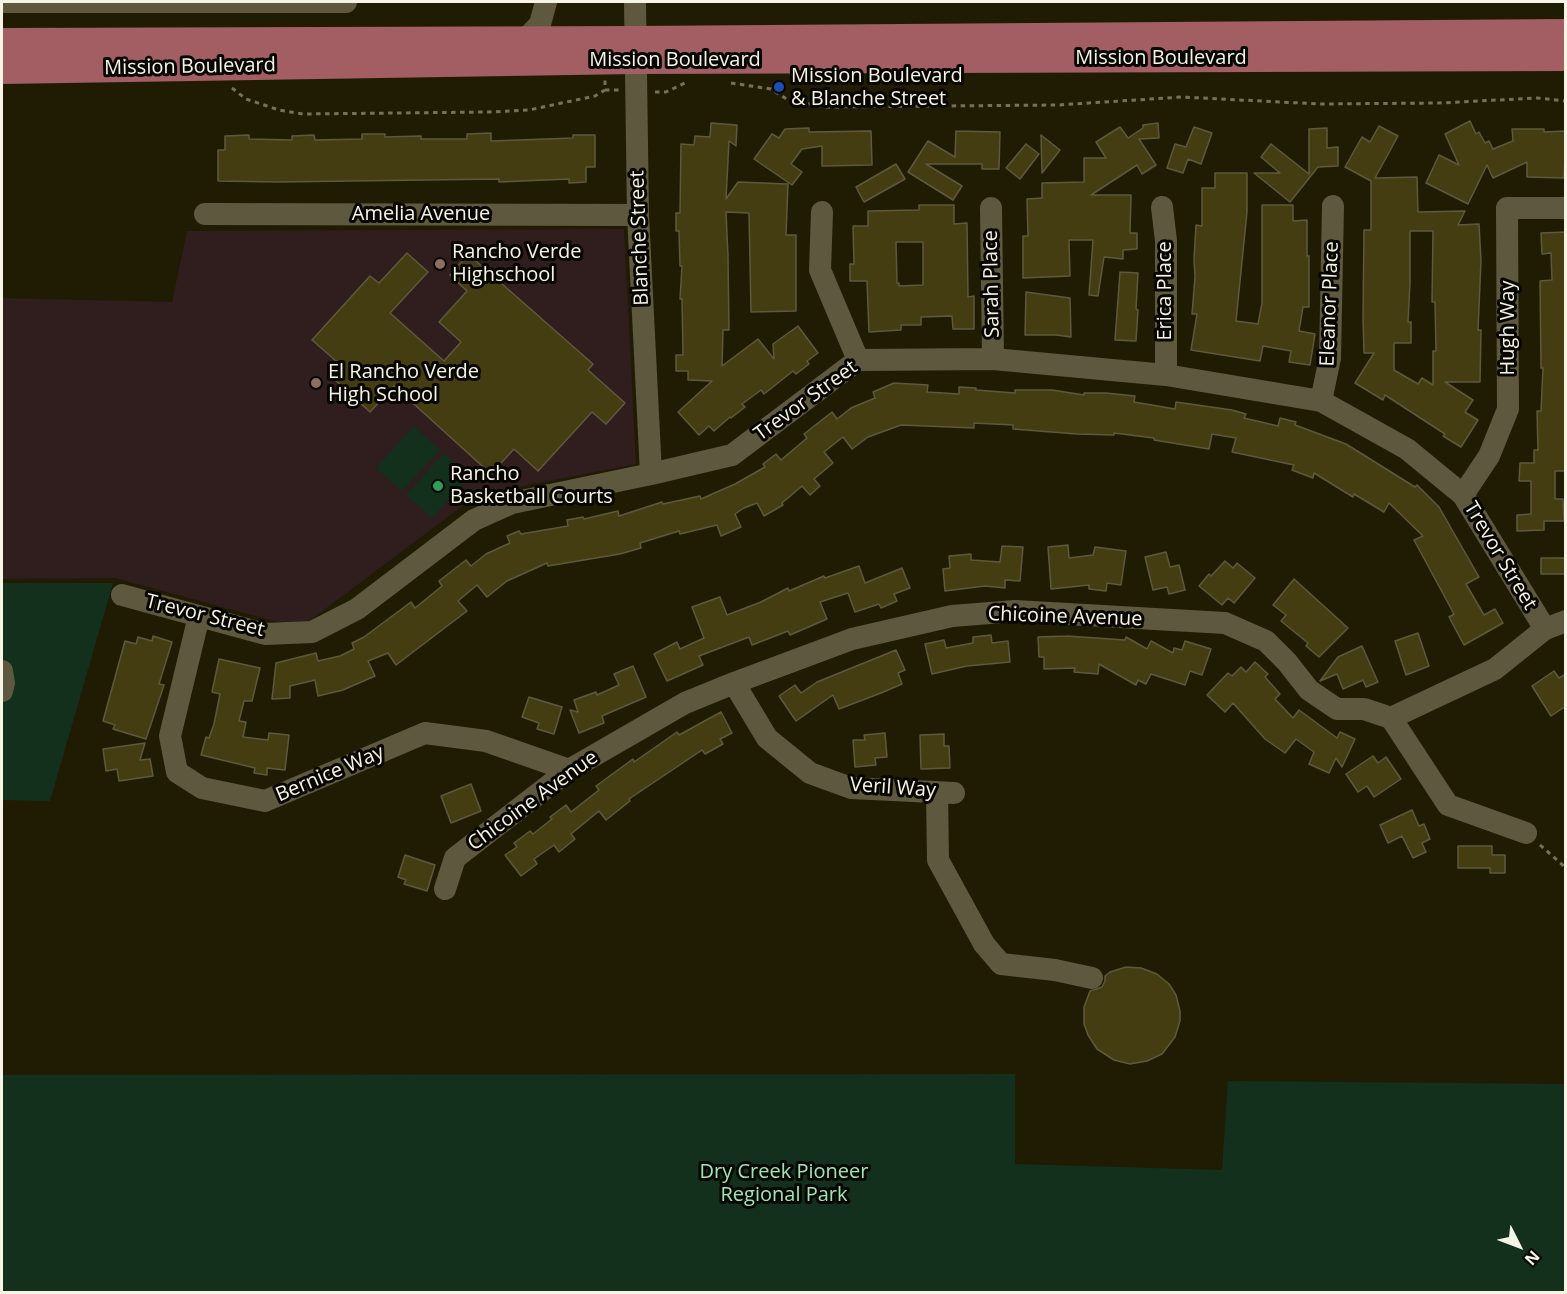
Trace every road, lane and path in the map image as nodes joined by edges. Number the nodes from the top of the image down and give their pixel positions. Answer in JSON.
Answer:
{"nodes":[{"id":1,"x":2,"y":2,"type":"edge"},
{"id":2,"x":346,"y":2,"type":"edge"},
{"id":3,"x":546,"y":2,"type":"edge"},
{"id":4,"x":635,"y":2,"type":"edge"},
{"id":5,"x":1566,"y":33,"type":"edge"},
{"id":6,"x":524,"y":41,"type":"junction"},
{"id":7,"x":2,"y":42,"type":"edge"},
{"id":8,"x":635,"y":50,"type":"junction"},
{"id":9,"x":1566,"y":57,"type":"edge"},
{"id":10,"x":604,"y":61,"type":"junction"},
{"id":11,"x":227,"y":66,"type":"junction"},
{"id":12,"x":2,"y":70,"type":"edge"},
{"id":13,"x":694,"y":83,"type":"dead end"},
{"id":14,"x":723,"y":83,"type":"dead end"},
{"id":15,"x":605,"y":90,"type":"junction"},
{"id":16,"x":635,"y":91,"type":"junction"},
{"id":17,"x":1566,"y":101,"type":"edge"},
{"id":18,"x":1333,"y":206,"type":"dead end"},
{"id":19,"x":1162,"y":207,"type":"dead end"},
{"id":20,"x":991,"y":208,"type":"dead end"},
{"id":21,"x":1566,"y":208,"type":"edge"},
{"id":22,"x":822,"y":212,"type":"dead end"},
{"id":23,"x":205,"y":214,"type":"dead end"},
{"id":24,"x":638,"y":215,"type":"junction"},
{"id":25,"x":993,"y":359,"type":"junction"},
{"id":26,"x":858,"y":360,"type":"junction"},
{"id":27,"x":1166,"y":375,"type":"junction"},
{"id":28,"x":1321,"y":401,"type":"junction"},
{"id":29,"x":651,"y":474,"type":"junction"},
{"id":30,"x":1463,"y":495,"type":"junction"},
{"id":31,"x":122,"y":595,"type":"dead end"},
{"id":32,"x":199,"y":616,"type":"junction"},
{"id":33,"x":1555,"y":625,"type":"edge"},
{"id":34,"x":2,"y":671,"type":"edge"},
{"id":35,"x":734,"y":683,"type":"junction"},
{"id":36,"x":2,"y":691,"type":"edge"},
{"id":37,"x":1391,"y":718,"type":"junction"},
{"id":38,"x":569,"y":770,"type":"junction"},
{"id":39,"x":1527,"y":833,"type":"joint"},
{"id":40,"x":1566,"y":868,"type":"edge"},
{"id":41,"x":445,"y":889,"type":"dead end"},
{"id":42,"x":1092,"y":978,"type":"dead end"}],
"edges":[{"from":1,"to":2,"type":"street"},
{"from":3,"to":6,"type":"street"},
{"from":4,"to":8,"type":"street","name":"Blanche Street"},
{"from":5,"to":8,"type":"main road","name":"Mission Boulevard"},
{"from":6,"to":7,"type":"main road","name":"Mission Boulevard"},
{"from":6,"to":8,"type":"main road","name":"Mission Boulevard"},
{"from":8,"to":9,"type":"main road","name":"Mission Boulevard"},
{"from":8,"to":10,"type":"main road","name":"Mission Boulevard"},
{"from":8,"to":16,"type":"street","name":"Blanche Street"},
{"from":10,"to":11,"type":"main road","name":"Mission Boulevard"},
{"from":10,"to":15,"type":"path"},
{"from":11,"to":12,"type":"main road","name":"Mission Boulevard"},
{"from":11,"to":15,"type":"path"},
{"from":13,"to":16,"type":"path"},
{"from":14,"to":17,"type":"path"},
{"from":15,"to":16,"type":"path"},
{"from":16,"to":24,"type":"street","name":"Blanche Street"},
{"from":18,"to":28,"type":"street","name":"Eleanor Place"},
{"from":19,"to":27,"type":"street","name":"Erica Place"},
{"from":20,"to":25,"type":"street","name":"Sarah Place"},
{"from":21,"to":30,"type":"street","name":"Hugh Way"},
{"from":22,"to":26,"type":"street"},
{"from":23,"to":24,"type":"street","name":"Amelia Avenue"},
{"from":24,"to":29,"type":"street","name":"Blanche Street"},
{"from":25,"to":26,"type":"street","name":"Trevor Street"},
{"from":25,"to":27,"type":"street","name":"Trevor Street"},
{"from":26,"to":29,"type":"street","name":"Trevor Street"},
{"from":27,"to":28,"type":"street","name":"Trevor Street"},
{"from":28,"to":30,"type":"street","name":"Trevor Street"},
{"from":29,"to":32,"type":"street","name":"Trevor Street"},
{"from":30,"to":33,"type":"street","name":"Trevor Street"},
{"from":31,"to":32,"type":"street","name":"Trevor Street"},
{"from":32,"to":38,"type":"street","name":"Bernice Way"},
{"from":33,"to":37,"type":"street"},
{"from":34,"to":36,"type":"street"},
{"from":35,"to":37,"type":"street","name":"Chicoine Avenue"},
{"from":35,"to":38,"type":"street","name":"Chicoine Avenue"},
{"from":35,"to":42,"type":"street","name":"Veril Way"},
{"from":37,"to":39,"type":"street"},
{"from":38,"to":41,"type":"street","name":"Chicoine Avenue"},
{"from":39,"to":40,"type":"path"}]}
